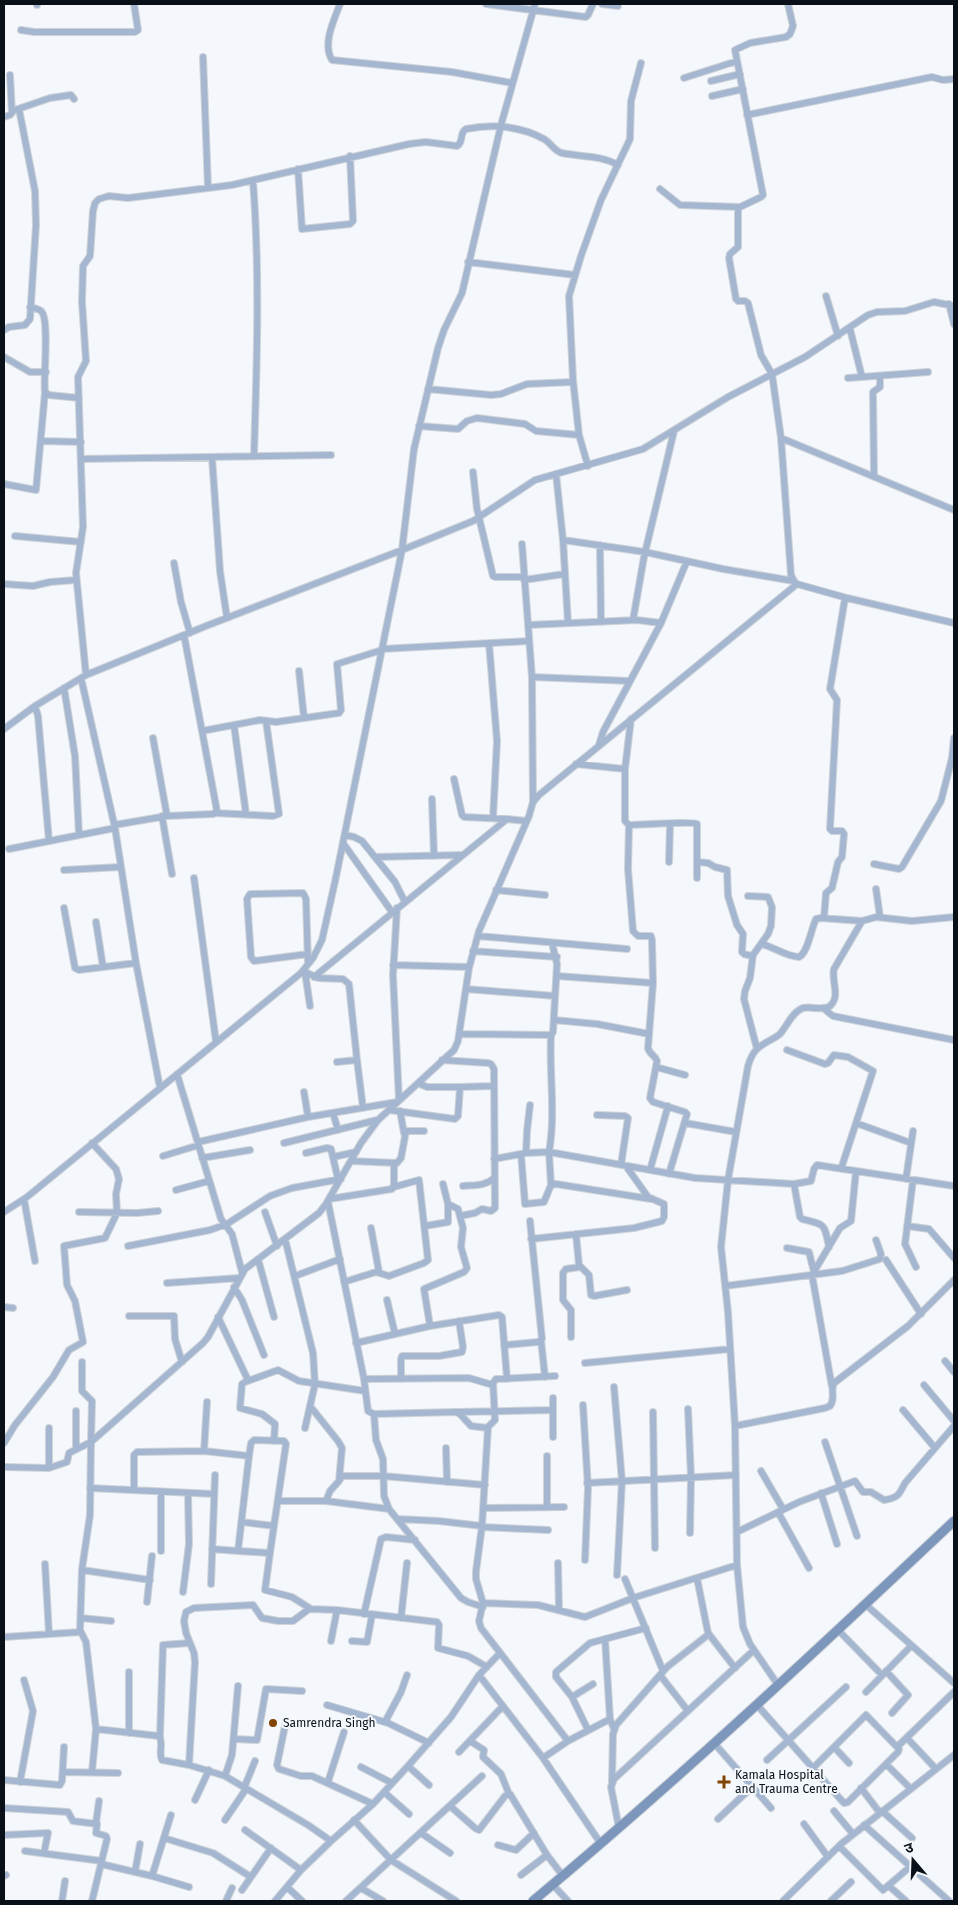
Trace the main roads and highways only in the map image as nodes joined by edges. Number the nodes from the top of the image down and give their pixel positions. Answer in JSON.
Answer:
{"nodes":[{"id":1,"x":954,"y":1521,"type":"edge"},
{"id":2,"x":533,"y":1901,"type":"edge"}],
"edges":[{"from":1,"to":2,"type":"main road"}]}
